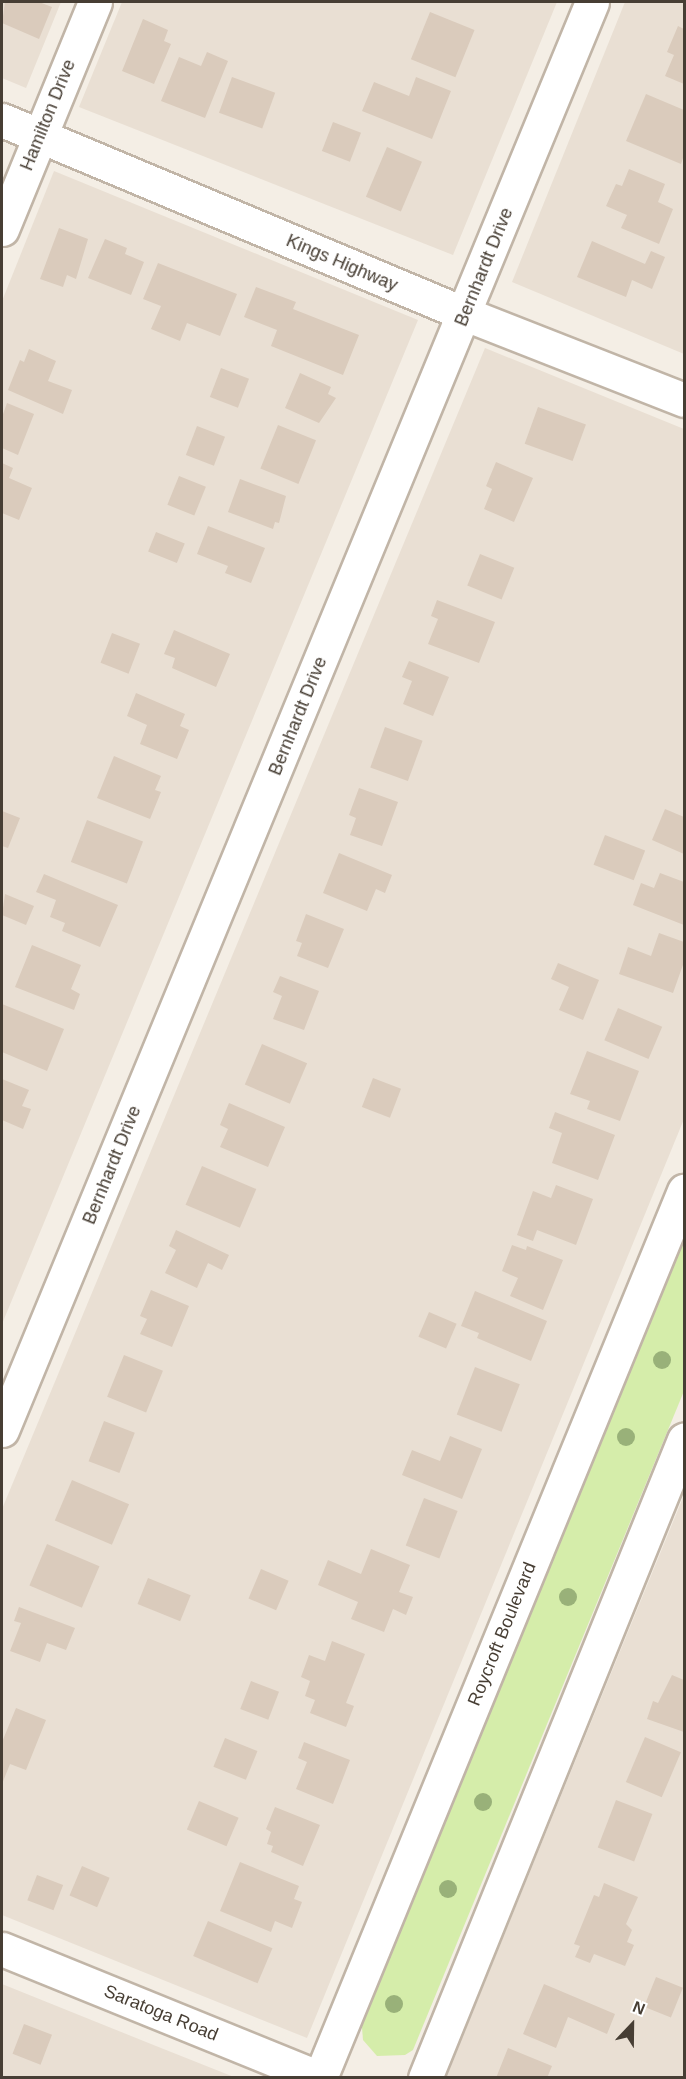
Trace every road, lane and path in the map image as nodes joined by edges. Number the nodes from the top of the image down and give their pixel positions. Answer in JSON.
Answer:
{"nodes":[{"id":1,"x":95,"y":2,"type":"edge"},
{"id":2,"x":592,"y":2,"type":"edge"},
{"id":3,"x":2,"y":120,"type":"edge"},
{"id":4,"x":40,"y":137,"type":"junction"},
{"id":5,"x":2,"y":229,"type":"edge"},
{"id":6,"x":465,"y":314,"type":"junction"},
{"id":7,"x":684,"y":400,"type":"edge"},
{"id":8,"x":684,"y":1191,"type":"edge"},
{"id":9,"x":2,"y":1430,"type":"edge"},
{"id":10,"x":684,"y":1440,"type":"edge"},
{"id":11,"x":2,"y":1949,"type":"edge"},
{"id":12,"x":320,"y":2078,"type":"edge"},
{"id":13,"x":425,"y":2078,"type":"edge"}],
"edges":[{"from":1,"to":4,"type":"street","name":"Hamilton Drive"},
{"from":2,"to":6,"type":"street","name":"Bernhardt Drive"},
{"from":3,"to":4,"type":"street","name":"Kings Highway"},
{"from":4,"to":5,"type":"street","name":"Hamilton Drive"},
{"from":4,"to":6,"type":"street","name":"Kings Highway"},
{"from":6,"to":7,"type":"street","name":"Kings Highway"},
{"from":6,"to":9,"type":"street","name":"Bernhardt Drive"},
{"from":8,"to":12,"type":"street","name":"Roycroft Boulevard"},
{"from":10,"to":13,"type":"street"},
{"from":11,"to":12,"type":"street","name":"Saratoga Road"}]}
